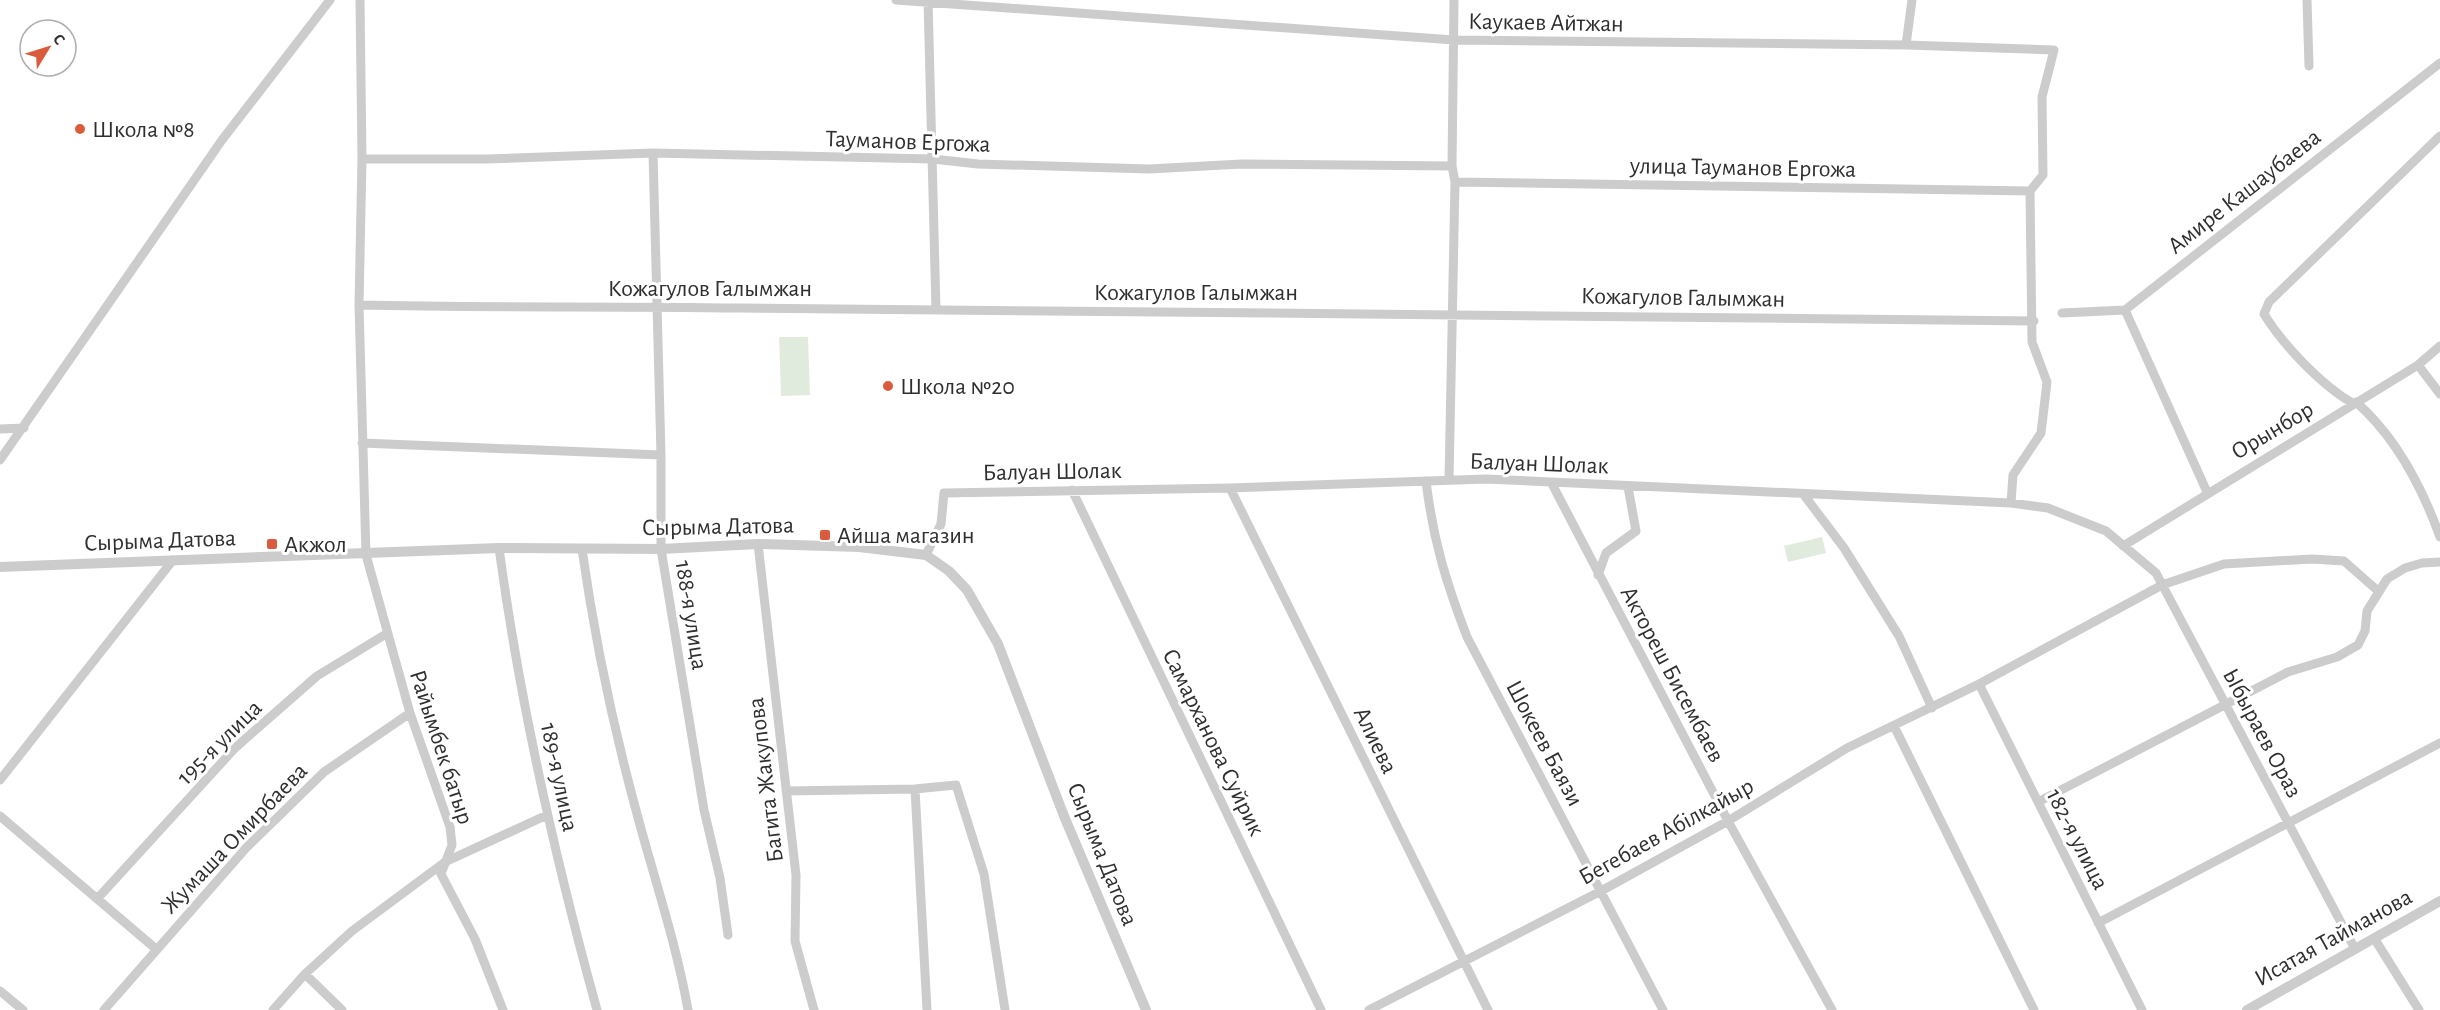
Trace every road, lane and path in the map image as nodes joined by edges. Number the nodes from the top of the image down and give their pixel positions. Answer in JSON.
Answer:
{"nodes":[{"id":1,"x":330,"y":0,"type":"edge"},
{"id":2,"x":360,"y":0,"type":"edge"},
{"id":3,"x":896,"y":0,"type":"edge"},
{"id":4,"x":1454,"y":0,"type":"edge"},
{"id":5,"x":1912,"y":0,"type":"edge"},
{"id":6,"x":2307,"y":0,"type":"edge"},
{"id":7,"x":928,"y":1,"type":"edge"},
{"id":8,"x":1454,"y":40,"type":"junction"},
{"id":9,"x":1906,"y":45,"type":"junction"},
{"id":10,"x":2439,"y":64,"type":"edge"},
{"id":11,"x":2309,"y":66,"type":"dead end"},
{"id":12,"x":2440,"y":136,"type":"edge"},
{"id":13,"x":653,"y":153,"type":"junction"},
{"id":14,"x":362,"y":159,"type":"junction"},
{"id":15,"x":933,"y":159,"type":"junction"},
{"id":16,"x":1452,"y":166,"type":"junction"},
{"id":17,"x":1455,"y":182,"type":"junction"},
{"id":18,"x":2031,"y":191,"type":"junction"},
{"id":19,"x":359,"y":305,"type":"junction"},
{"id":20,"x":658,"y":307,"type":"junction"},
{"id":21,"x":936,"y":310,"type":"junction"},
{"id":22,"x":2125,"y":310,"type":"junction"},
{"id":23,"x":1451,"y":313,"type":"junction"},
{"id":24,"x":2062,"y":313,"type":"dead end"},
{"id":25,"x":2034,"y":321,"type":"junction"},
{"id":26,"x":2440,"y":346,"type":"edge"},
{"id":27,"x":2418,"y":365,"type":"junction"},
{"id":28,"x":2440,"y":394,"type":"edge"},
{"id":29,"x":2355,"y":403,"type":"junction"},
{"id":30,"x":24,"y":428,"type":"junction"},
{"id":31,"x":0,"y":429,"type":"edge"},
{"id":32,"x":363,"y":443,"type":"junction"},
{"id":33,"x":662,"y":455,"type":"junction"},
{"id":34,"x":0,"y":460,"type":"edge"},
{"id":35,"x":1449,"y":480,"type":"junction"},
{"id":36,"x":1426,"y":481,"type":"junction"},
{"id":37,"x":1551,"y":482,"type":"junction"},
{"id":38,"x":1628,"y":486,"type":"junction"},
{"id":39,"x":1230,"y":488,"type":"junction"},
{"id":40,"x":1072,"y":490,"type":"junction"},
{"id":41,"x":2207,"y":492,"type":"junction"},
{"id":42,"x":1804,"y":495,"type":"junction"},
{"id":43,"x":2011,"y":503,"type":"junction"},
{"id":44,"x":2440,"y":537,"type":"edge"},
{"id":45,"x":758,"y":544,"type":"junction"},
{"id":46,"x":2123,"y":546,"type":"junction"},
{"id":47,"x":499,"y":548,"type":"junction"},
{"id":48,"x":582,"y":549,"type":"junction"},
{"id":49,"x":661,"y":549,"type":"junction"},
{"id":50,"x":366,"y":555,"type":"junction"},
{"id":51,"x":926,"y":555,"type":"junction"},
{"id":52,"x":173,"y":560,"type":"junction"},
{"id":53,"x":2440,"y":562,"type":"edge"},
{"id":54,"x":0,"y":567,"type":"edge"},
{"id":55,"x":1598,"y":575,"type":"junction"},
{"id":56,"x":2162,"y":585,"type":"junction"},
{"id":57,"x":2378,"y":591,"type":"junction"},
{"id":58,"x":386,"y":634,"type":"junction"},
{"id":59,"x":1979,"y":684,"type":"junction"},
{"id":60,"x":2227,"y":706,"type":"junction"},
{"id":61,"x":1932,"y":708,"type":"junction"},
{"id":62,"x":410,"y":713,"type":"junction"},
{"id":63,"x":1894,"y":726,"type":"junction"},
{"id":64,"x":2440,"y":743,"type":"edge"},
{"id":65,"x":0,"y":780,"type":"edge"},
{"id":66,"x":915,"y":789,"type":"junction"},
{"id":67,"x":786,"y":791,"type":"junction"},
{"id":68,"x":2038,"y":802,"type":"junction"},
{"id":69,"x":547,"y":815,"type":"junction"},
{"id":70,"x":0,"y":816,"type":"edge"},
{"id":71,"x":1728,"y":821,"type":"junction"},
{"id":72,"x":2289,"y":824,"type":"junction"},
{"id":73,"x":445,"y":862,"type":"junction"},
{"id":74,"x":1601,"y":891,"type":"junction"},
{"id":75,"x":97,"y":899,"type":"junction"},
{"id":76,"x":2440,"y":901,"type":"edge"},
{"id":77,"x":2098,"y":923,"type":"junction"},
{"id":78,"x":728,"y":935,"type":"dead end"},
{"id":79,"x":2374,"y":938,"type":"junction"},
{"id":80,"x":156,"y":949,"type":"junction"},
{"id":81,"x":2355,"y":949,"type":"junction"},
{"id":82,"x":1463,"y":960,"type":"junction"},
{"id":83,"x":305,"y":974,"type":"junction"},
{"id":84,"x":2,"y":996,"type":"edge"},
{"id":85,"x":108,"y":1009,"type":"edge"},
{"id":86,"x":2250,"y":1009,"type":"edge"},
{"id":87,"x":23,"y":1010,"type":"edge"},
{"id":88,"x":273,"y":1010,"type":"edge"},
{"id":89,"x":342,"y":1010,"type":"edge"},
{"id":90,"x":503,"y":1010,"type":"edge"},
{"id":91,"x":597,"y":1010,"type":"edge"},
{"id":92,"x":688,"y":1010,"type":"edge"},
{"id":93,"x":814,"y":1010,"type":"edge"},
{"id":94,"x":927,"y":1010,"type":"edge"},
{"id":95,"x":1005,"y":1010,"type":"edge"},
{"id":96,"x":1146,"y":1010,"type":"edge"},
{"id":97,"x":1321,"y":1010,"type":"edge"},
{"id":98,"x":1370,"y":1010,"type":"edge"},
{"id":99,"x":1488,"y":1010,"type":"edge"},
{"id":100,"x":1663,"y":1010,"type":"edge"},
{"id":101,"x":1832,"y":1010,"type":"edge"},
{"id":102,"x":2034,"y":1010,"type":"edge"},
{"id":103,"x":2142,"y":1010,"type":"edge"},
{"id":104,"x":2419,"y":1010,"type":"edge"}],
"edges":[{"from":1,"to":30,"type":"street"},
{"from":2,"to":14,"type":"street","name":"Райымбек батыр"},
{"from":3,"to":7,"type":"street","name":"Каукаев Айтжан"},
{"from":4,"to":8,"type":"street"},
{"from":5,"to":9,"type":"street"},
{"from":6,"to":11,"type":"street"},
{"from":7,"to":8,"type":"street","name":"Каукаев Айтжан"},
{"from":7,"to":15,"type":"street"},
{"from":8,"to":9,"type":"street","name":"Каукаев Айтжан"},
{"from":8,"to":16,"type":"street"},
{"from":9,"to":18,"type":"street","name":"Каукаев Айтжан"},
{"from":10,"to":22,"type":"street","name":"Амире Кашаубаева"},
{"from":12,"to":29,"type":"street"},
{"from":13,"to":14,"type":"street","name":"Тауманов Ергожа"},
{"from":13,"to":15,"type":"street","name":"Тауманов Ергожа"},
{"from":13,"to":20,"type":"street","name":"188-я улица"},
{"from":14,"to":19,"type":"street","name":"Райымбек батыр"},
{"from":15,"to":16,"type":"street","name":"Тауманов Ергожа"},
{"from":15,"to":21,"type":"street"},
{"from":16,"to":17,"type":"street"},
{"from":17,"to":18,"type":"street","name":"улица Тауманов Ергожа"},
{"from":17,"to":23,"type":"street"},
{"from":18,"to":25,"type":"street"},
{"from":19,"to":20,"type":"street","name":"Кожагулов Галымжан"},
{"from":19,"to":32,"type":"street","name":"Райымбек батыр"},
{"from":20,"to":21,"type":"street","name":"Кожагулов Галымжан"},
{"from":20,"to":33,"type":"street","name":"188-я улица"},
{"from":21,"to":23,"type":"street","name":"Кожагулов Галымжан"},
{"from":22,"to":24,"type":"street"},
{"from":22,"to":41,"type":"street"},
{"from":23,"to":25,"type":"street","name":"Кожагулов Галымжан"},
{"from":23,"to":35,"type":"street"},
{"from":25,"to":43,"type":"street"},
{"from":26,"to":27,"type":"street","name":"Орынбор"},
{"from":27,"to":28,"type":"street"},
{"from":27,"to":29,"type":"street","name":"Орынбор"},
{"from":29,"to":41,"type":"street","name":"Орынбор"},
{"from":29,"to":44,"type":"street"},
{"from":30,"to":31,"type":"street"},
{"from":30,"to":34,"type":"street"},
{"from":32,"to":33,"type":"street"},
{"from":32,"to":50,"type":"street","name":"Райымбек батыр"},
{"from":33,"to":49,"type":"street","name":"188-я улица"},
{"from":35,"to":36,"type":"street","name":"Балуан Шолак"},
{"from":35,"to":37,"type":"street","name":"Балуан Шолак"},
{"from":36,"to":39,"type":"street","name":"Балуан Шолак"},
{"from":36,"to":74,"type":"street","name":"Шокеев Баязи"},
{"from":37,"to":38,"type":"street","name":"Балуан Шолак"},
{"from":37,"to":55,"type":"street","name":"Актореш Бисембаев"},
{"from":38,"to":42,"type":"street","name":"Балуан Шолак"},
{"from":38,"to":55,"type":"street"},
{"from":39,"to":40,"type":"street","name":"Балуан Шолак"},
{"from":39,"to":82,"type":"street","name":"Алиева"},
{"from":40,"to":51,"type":"street","name":"Балуан Шолак"},
{"from":40,"to":97,"type":"street","name":"Самарханова Суйрик"},
{"from":41,"to":46,"type":"street","name":"Орынбор"},
{"from":42,"to":43,"type":"street","name":"Балуан Шолак"},
{"from":42,"to":61,"type":"street"},
{"from":43,"to":46,"type":"street","name":"Балуан Шолак"},
{"from":45,"to":49,"type":"street","name":"Сырыма Датова"},
{"from":45,"to":51,"type":"street","name":"Сырыма Датова"},
{"from":45,"to":67,"type":"street","name":"Багита Жакупова"},
{"from":46,"to":56,"type":"street","name":"Ыбыраев Ораз"},
{"from":47,"to":48,"type":"street","name":"Сырыма Датова"},
{"from":47,"to":50,"type":"street","name":"Сырыма Датова"},
{"from":47,"to":69,"type":"street","name":"189-я улица"},
{"from":48,"to":49,"type":"street","name":"Сырыма Датова"},
{"from":48,"to":92,"type":"street"},
{"from":49,"to":78,"type":"street","name":"188-я улица"},
{"from":50,"to":52,"type":"street","name":"Сырыма Датова"},
{"from":50,"to":58,"type":"street","name":"Райымбек батыр"},
{"from":51,"to":96,"type":"street","name":"Сырыма Датова"},
{"from":52,"to":54,"type":"street","name":"Сырыма Датова"},
{"from":52,"to":65,"type":"street"},
{"from":53,"to":57,"type":"street"},
{"from":55,"to":71,"type":"street","name":"Актореш Бисембаев"},
{"from":56,"to":57,"type":"street","name":"Бегебаев Абілкайыр"},
{"from":56,"to":59,"type":"street","name":"Бегебаев Абілкайыр"},
{"from":56,"to":60,"type":"street","name":"Ыбыраев Ораз"},
{"from":57,"to":60,"type":"street"},
{"from":58,"to":62,"type":"street","name":"Райымбек батыр"},
{"from":58,"to":75,"type":"street","name":"195-я улица"},
{"from":59,"to":61,"type":"street","name":"Бегебаев Абілкайыр"},
{"from":59,"to":68,"type":"street","name":"182-я улица"},
{"from":60,"to":68,"type":"street"},
{"from":60,"to":72,"type":"street","name":"Ыбыраев Ораз"},
{"from":61,"to":63,"type":"street","name":"Бегебаев Абілкайыр"},
{"from":62,"to":73,"type":"street","name":"Райымбек батыр"},
{"from":62,"to":80,"type":"street","name":"Жумаша Омирбаева"},
{"from":63,"to":71,"type":"street","name":"Бегебаев Абілкайыр"},
{"from":63,"to":102,"type":"street"},
{"from":64,"to":72,"type":"street"},
{"from":66,"to":67,"type":"street"},
{"from":66,"to":94,"type":"street"},
{"from":66,"to":95,"type":"street"},
{"from":67,"to":93,"type":"street","name":"Багита Жакупова"},
{"from":68,"to":77,"type":"street","name":"182-я улица"},
{"from":69,"to":73,"type":"street"},
{"from":69,"to":91,"type":"street","name":"189-я улица"},
{"from":70,"to":75,"type":"street"},
{"from":71,"to":74,"type":"street","name":"Бегебаев Абілкайыр"},
{"from":71,"to":101,"type":"street","name":"Актореш Бисембаев"},
{"from":72,"to":77,"type":"street"},
{"from":72,"to":81,"type":"street","name":"Ыбыраев Ораз"},
{"from":73,"to":83,"type":"street"},
{"from":73,"to":90,"type":"street","name":"Райымбек батыр"},
{"from":74,"to":82,"type":"street","name":"Бегебаев Абілкайыр"},
{"from":74,"to":100,"type":"street","name":"Шокеев Баязи"},
{"from":75,"to":80,"type":"street"},
{"from":76,"to":79,"type":"street","name":"Исатая Тайманова"},
{"from":77,"to":103,"type":"street","name":"182-я улица"},
{"from":79,"to":81,"type":"street","name":"Исатая Тайманова"},
{"from":79,"to":104,"type":"street"},
{"from":80,"to":85,"type":"street","name":"Жумаша Омирбаева"},
{"from":81,"to":86,"type":"street","name":"Исатая Тайманова"},
{"from":82,"to":98,"type":"street","name":"Бегебаев Абілкайыр"},
{"from":82,"to":99,"type":"street","name":"Алиева"},
{"from":83,"to":88,"type":"street"},
{"from":83,"to":89,"type":"street"},
{"from":84,"to":87,"type":"street"}]}
